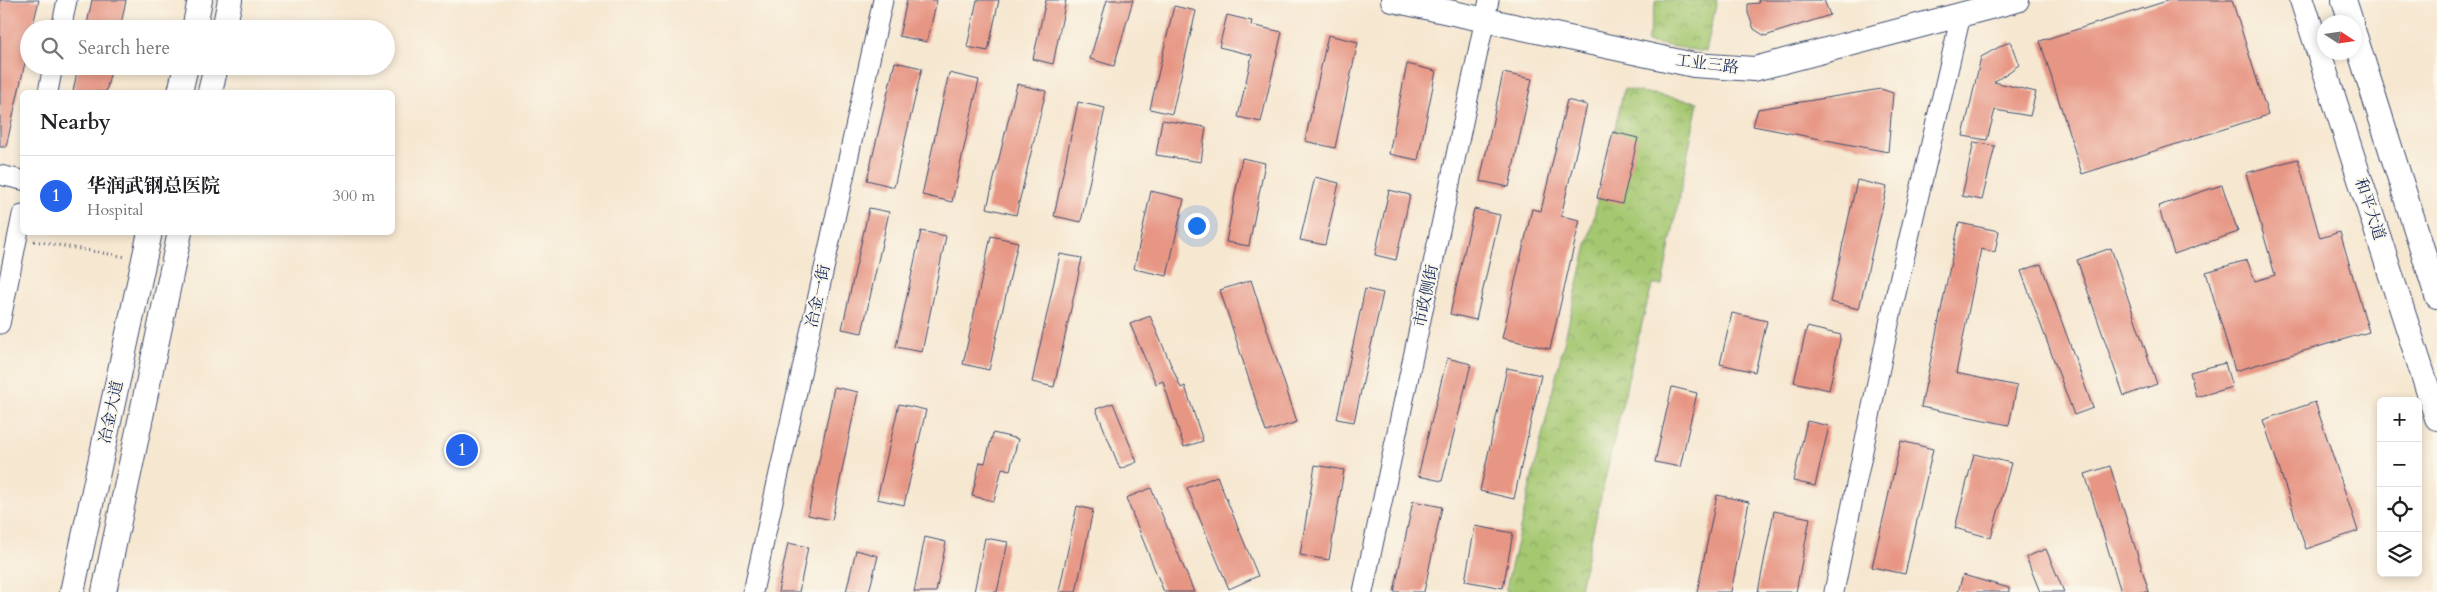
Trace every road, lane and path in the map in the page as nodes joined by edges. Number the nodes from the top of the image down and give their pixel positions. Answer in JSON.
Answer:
{"nodes":[{"id":1,"x":67,"y":0,"type":"edge"},
{"id":2,"x":200,"y":0,"type":"edge"},
{"id":3,"x":230,"y":0,"type":"edge"},
{"id":4,"x":883,"y":0,"type":"edge"},
{"id":5,"x":1393,"y":0,"type":"edge"},
{"id":6,"x":2017,"y":0,"type":"edge"},
{"id":7,"x":2302,"y":0,"type":"edge"},
{"id":8,"x":2344,"y":0,"type":"edge"},
{"id":9,"x":1487,"y":10,"type":"edge"},
{"id":10,"x":1962,"y":15,"type":"junction"},
{"id":11,"x":2349,"y":15,"type":"edge"},
{"id":12,"x":63,"y":20,"type":"edge"},
{"id":13,"x":196,"y":20,"type":"edge"},
{"id":14,"x":226,"y":20,"type":"edge"},
{"id":15,"x":2362,"y":58,"type":"edge"},
{"id":16,"x":51,"y":75,"type":"edge"},
{"id":17,"x":184,"y":75,"type":"edge"},
{"id":18,"x":214,"y":75,"type":"edge"},
{"id":19,"x":48,"y":90,"type":"edge"},
{"id":20,"x":180,"y":90,"type":"edge"},
{"id":21,"x":210,"y":90,"type":"edge"},
{"id":22,"x":0,"y":175,"type":"edge"},
{"id":23,"x":20,"y":180,"type":"edge"},
{"id":24,"x":20,"y":226,"type":"edge"},
{"id":25,"x":149,"y":235,"type":"edge"},
{"id":26,"x":179,"y":235,"type":"edge"},
{"id":27,"x":18,"y":238,"type":"junction"},
{"id":28,"x":144,"y":260,"type":"junction"},
{"id":29,"x":2437,"y":296,"type":"edge"},
{"id":30,"x":0,"y":324,"type":"edge"},
{"id":31,"x":2437,"y":418,"type":"edge"},
{"id":32,"x":72,"y":592,"type":"edge"},
{"id":33,"x":104,"y":592,"type":"edge"},
{"id":34,"x":753,"y":592,"type":"edge"},
{"id":35,"x":1363,"y":592,"type":"edge"},
{"id":36,"x":1834,"y":592,"type":"edge"}],
"edges":[{"from":1,"to":12,"type":"street"},
{"from":2,"to":13,"type":"main road"},
{"from":3,"to":14,"type":"main road"},
{"from":4,"to":34,"type":"street","name":"冶金一街"},
{"from":5,"to":9,"type":"main road","name":"工业三路"},
{"from":6,"to":10,"type":"main road","name":"工业三路"},
{"from":7,"to":31,"type":"main road","name":"和平大道"},
{"from":8,"to":11,"type":"main road"},
{"from":9,"to":10,"type":"main road","name":"工业三路"},
{"from":9,"to":35,"type":"street","name":"市政侧街"},
{"from":10,"to":36,"type":"street"},
{"from":15,"to":29,"type":"main road"},
{"from":16,"to":19,"type":"street"},
{"from":17,"to":20,"type":"main road"},
{"from":18,"to":21,"type":"main road"},
{"from":22,"to":23,"type":"street"},
{"from":24,"to":27,"type":"street"},
{"from":25,"to":28,"type":"main road","name":"冶金大道"},
{"from":26,"to":33,"type":"main road","name":"冶金大道"},
{"from":27,"to":28,"type":"path"},
{"from":27,"to":30,"type":"street"},
{"from":28,"to":32,"type":"main road","name":"冶金大道"}]}
